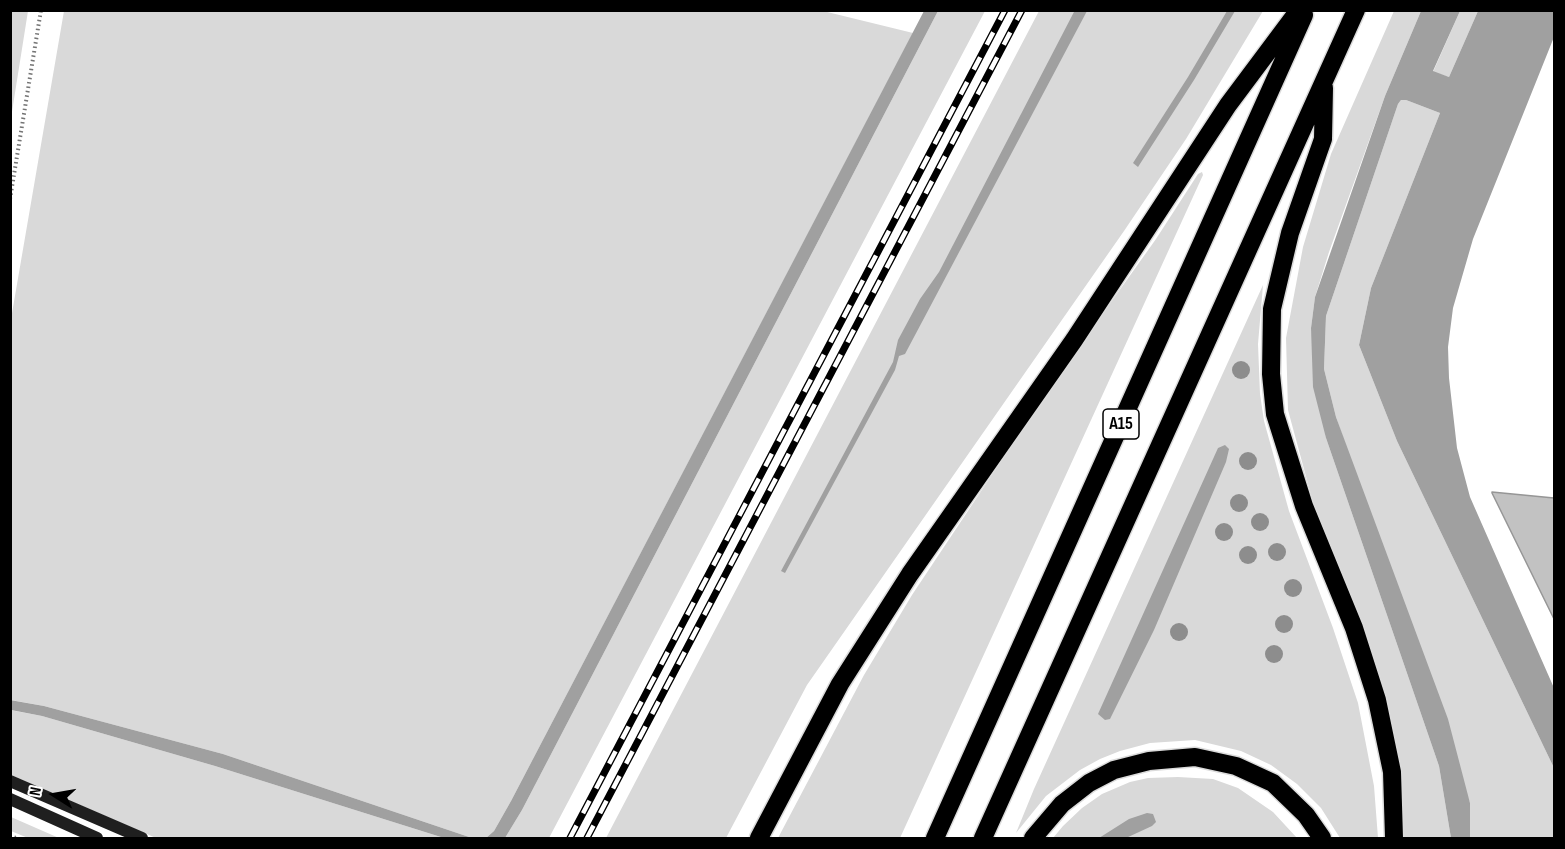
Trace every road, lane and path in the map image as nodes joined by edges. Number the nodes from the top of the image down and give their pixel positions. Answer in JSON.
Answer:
{"nodes":[{"id":1,"x":41,"y":10,"type":"edge"},
{"id":2,"x":1299,"y":10,"type":"edge"},
{"id":3,"x":1306,"y":10,"type":"edge"},
{"id":4,"x":1356,"y":10,"type":"edge"},
{"id":5,"x":1325,"y":78,"type":"junction"},
{"id":6,"x":10,"y":199,"type":"edge"},
{"id":7,"x":10,"y":781,"type":"edge"},
{"id":8,"x":10,"y":799,"type":"edge"},
{"id":9,"x":10,"y":836,"type":"edge"},
{"id":10,"x":16,"y":838,"type":"edge"},
{"id":11,"x":97,"y":838,"type":"edge"},
{"id":12,"x":142,"y":838,"type":"edge"},
{"id":13,"x":759,"y":838,"type":"edge"},
{"id":14,"x":935,"y":838,"type":"edge"},
{"id":15,"x":983,"y":838,"type":"edge"},
{"id":16,"x":1033,"y":838,"type":"edge"},
{"id":17,"x":1322,"y":838,"type":"edge"},
{"id":18,"x":1394,"y":838,"type":"edge"}],
"edges":[{"from":1,"to":6,"type":"path"},
{"from":2,"to":13,"type":"highway"},
{"from":3,"to":14,"type":"highway","number":"A15"},
{"from":4,"to":5,"type":"highway","number":"A15"},
{"from":5,"to":15,"type":"highway","number":"A15"},
{"from":5,"to":18,"type":"highway","number":"A15"},
{"from":7,"to":12,"type":"street"},
{"from":8,"to":11,"type":"street"},
{"from":9,"to":10,"type":"path"},
{"from":16,"to":17,"type":"highway"}]}
